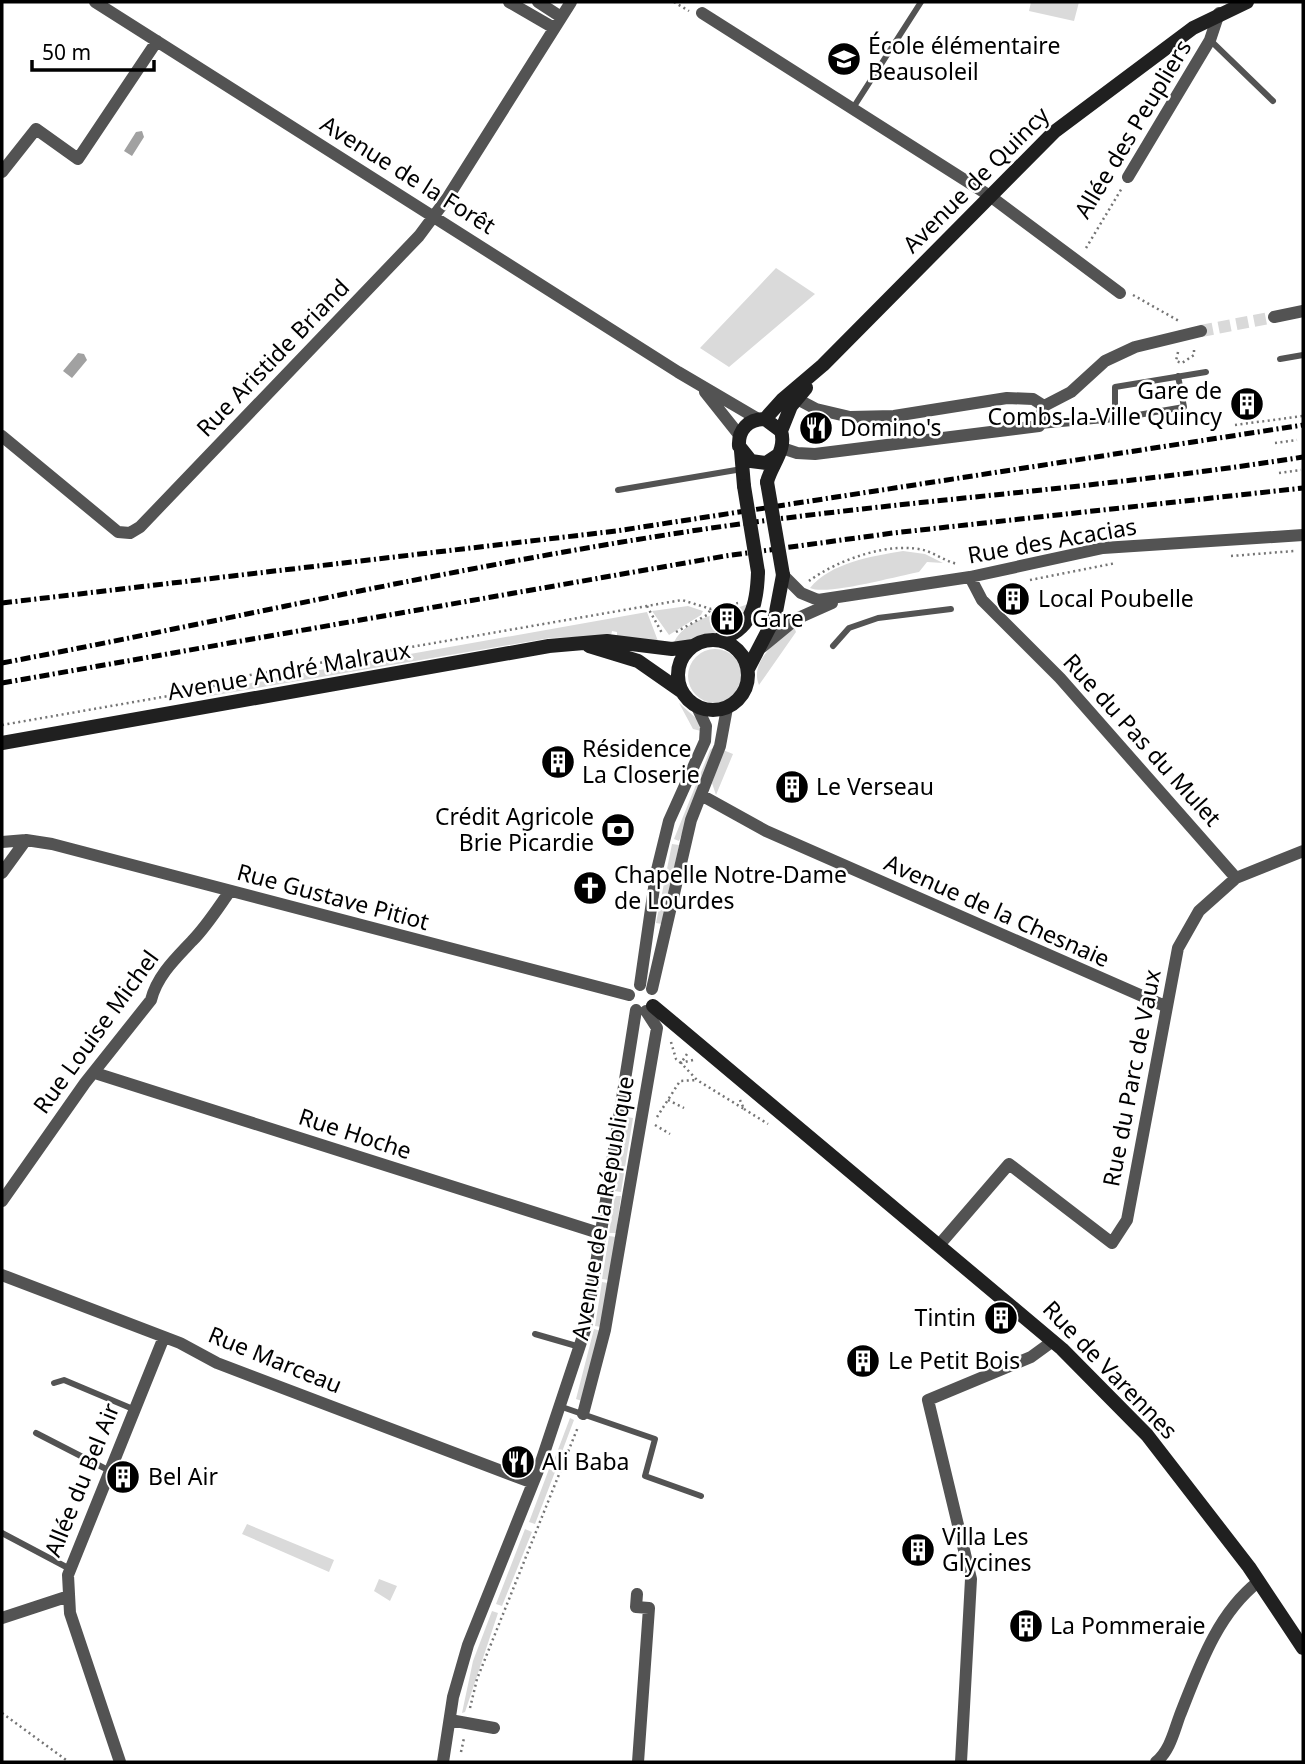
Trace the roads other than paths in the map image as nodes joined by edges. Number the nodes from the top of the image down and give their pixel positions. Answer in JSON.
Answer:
{"nodes":[{"id":1,"x":95,"y":2,"type":"edge"},
{"id":2,"x":509,"y":2,"type":"edge"},
{"id":3,"x":538,"y":2,"type":"edge"},
{"id":4,"x":572,"y":2,"type":"edge"},
{"id":5,"x":922,"y":2,"type":"edge"},
{"id":6,"x":1247,"y":2,"type":"edge"},
{"id":7,"x":111,"y":6,"type":"edge"},
{"id":8,"x":702,"y":13,"type":"dead end"},
{"id":9,"x":1219,"y":13,"type":"junction"},
{"id":10,"x":561,"y":17,"type":"junction"},
{"id":11,"x":554,"y":28,"type":"junction"},
{"id":12,"x":1210,"y":40,"type":"junction"},
{"id":13,"x":157,"y":41,"type":"junction"},
{"id":14,"x":1273,"y":102,"type":"dead end"},
{"id":15,"x":853,"y":108,"type":"junction"},
{"id":16,"x":2,"y":173,"type":"edge"},
{"id":17,"x":1128,"y":177,"type":"road end"},
{"id":18,"x":989,"y":196,"type":"junction"},
{"id":19,"x":433,"y":216,"type":"junction"},
{"id":20,"x":1120,"y":293,"type":"road end"},
{"id":21,"x":1303,"y":312,"type":"edge"},
{"id":22,"x":1274,"y":317,"type":"tunnel mouth"},
{"id":23,"x":1195,"y":332,"type":"tunnel mouth"},
{"id":24,"x":1303,"y":355,"type":"edge"},
{"id":25,"x":1280,"y":359,"type":"dead end"},
{"id":26,"x":823,"y":365,"type":"junction"},
{"id":27,"x":1206,"y":372,"type":"dead end"},
{"id":28,"x":1178,"y":376,"type":"junction"},
{"id":29,"x":698,"y":384,"type":"junction"},
{"id":30,"x":797,"y":399,"type":"junction"},
{"id":31,"x":1044,"y":406,"type":"junction"},
{"id":32,"x":762,"y":419,"type":"junction"},
{"id":33,"x":1115,"y":419,"type":"junction"},
{"id":34,"x":1039,"y":426,"type":"junction"},
{"id":35,"x":781,"y":432,"type":"junction"},
{"id":36,"x":2,"y":436,"type":"edge"},
{"id":37,"x":741,"y":443,"type":"junction"},
{"id":38,"x":780,"y":451,"type":"junction"},
{"id":39,"x":742,"y":469,"type":"junction"},
{"id":40,"x":618,"y":490,"type":"dead end"},
{"id":41,"x":1303,"y":541,"type":"edge"},
{"id":42,"x":968,"y":572,"type":"junction"},
{"id":43,"x":783,"y":575,"type":"junction"},
{"id":44,"x":852,"y":596,"type":"junction"},
{"id":45,"x":951,"y":609,"type":"dead end"},
{"id":46,"x":716,"y":640,"type":"junction"},
{"id":47,"x":584,"y":644,"type":"junction"},
{"id":48,"x":693,"y":646,"type":"junction"},
{"id":49,"x":833,"y":646,"type":"dead end"},
{"id":50,"x":756,"y":654,"type":"junction"},
{"id":51,"x":748,"y":669,"type":"junction"},
{"id":52,"x":681,"y":691,"type":"junction"},
{"id":53,"x":697,"y":707,"type":"junction"},
{"id":54,"x":727,"y":708,"type":"junction"},
{"id":55,"x":2,"y":743,"type":"edge"},
{"id":56,"x":701,"y":794,"type":"junction"},
{"id":57,"x":26,"y":840,"type":"junction"},
{"id":58,"x":2,"y":842,"type":"edge"},
{"id":59,"x":1303,"y":851,"type":"edge"},
{"id":60,"x":2,"y":873,"type":"edge"},
{"id":61,"x":1236,"y":878,"type":"junction"},
{"id":62,"x":230,"y":891,"type":"junction"},
{"id":63,"x":646,"y":987,"type":"junction"},
{"id":64,"x":629,"y":995,"type":"junction"},
{"id":65,"x":1166,"y":1006,"type":"junction"},
{"id":66,"x":645,"y":1009,"type":"junction"},
{"id":67,"x":95,"y":1073,"type":"junction"},
{"id":68,"x":2,"y":1201,"type":"edge"},
{"id":69,"x":602,"y":1234,"type":"junction"},
{"id":70,"x":940,"y":1244,"type":"junction"},
{"id":71,"x":2,"y":1275,"type":"edge"},
{"id":72,"x":536,"y":1334,"type":"dead end"},
{"id":73,"x":164,"y":1337,"type":"junction"},
{"id":74,"x":1053,"y":1340,"type":"junction"},
{"id":75,"x":580,"y":1347,"type":"junction"},
{"id":76,"x":54,"y":1383,"type":"dead end"},
{"id":77,"x":562,"y":1407,"type":"junction"},
{"id":78,"x":133,"y":1409,"type":"junction"},
{"id":79,"x":583,"y":1414,"type":"junction"},
{"id":80,"x":36,"y":1433,"type":"dead end"},
{"id":81,"x":108,"y":1470,"type":"junction"},
{"id":82,"x":533,"y":1483,"type":"junction"},
{"id":83,"x":701,"y":1496,"type":"dead end"},
{"id":84,"x":2,"y":1533,"type":"edge"},
{"id":85,"x":70,"y":1569,"type":"junction"},
{"id":86,"x":1258,"y":1582,"type":"junction"},
{"id":87,"x":637,"y":1594,"type":"dead end"},
{"id":88,"x":69,"y":1596,"type":"junction"},
{"id":89,"x":2,"y":1618,"type":"edge"},
{"id":90,"x":1301,"y":1638,"type":"edge"},
{"id":91,"x":450,"y":1720,"type":"junction"},
{"id":92,"x":494,"y":1727,"type":"dead end"},
{"id":93,"x":120,"y":1762,"type":"edge"},
{"id":94,"x":443,"y":1762,"type":"edge"},
{"id":95,"x":638,"y":1762,"type":"edge"},
{"id":96,"x":961,"y":1762,"type":"edge"},
{"id":97,"x":1156,"y":1762,"type":"edge"}],
"edges":[{"from":1,"to":7,"type":"street","name":"Avenue de la Forêt"},
{"from":2,"to":11,"type":"street"},
{"from":3,"to":10,"type":"street"},
{"from":4,"to":10,"type":"street","name":"Rue Aristide Briand"},
{"from":5,"to":15,"type":"lane"},
{"from":6,"to":9,"type":"main road","name":"Avenue de Quincy"},
{"from":7,"to":13,"type":"street","name":"Avenue de la Forêt"},
{"from":8,"to":15,"type":"street"},
{"from":9,"to":12,"type":"street","name":"Allée des Peupliers"},
{"from":9,"to":18,"type":"main road","name":"Avenue de Quincy"},
{"from":10,"to":11,"type":"street","name":"Rue Aristide Briand"},
{"from":11,"to":19,"type":"street","name":"Rue Aristide Briand"},
{"from":12,"to":14,"type":"lane"},
{"from":12,"to":17,"type":"street","name":"Allée des Peupliers"},
{"from":13,"to":16,"type":"street"},
{"from":13,"to":19,"type":"street","name":"Avenue de la Forêt"},
{"from":15,"to":18,"type":"street"},
{"from":18,"to":20,"type":"street"},
{"from":18,"to":26,"type":"main road","name":"Avenue de Quincy"},
{"from":19,"to":29,"type":"street","name":"Avenue de la Forêt"},
{"from":19,"to":36,"type":"street","name":"Rue Aristide Briand"},
{"from":21,"to":22,"type":"street"},
{"from":23,"to":31,"type":"street"},
{"from":24,"to":25,"type":"lane"},
{"from":26,"to":30,"type":"main road","name":"Avenue de Quincy"},
{"from":26,"to":32,"type":"main road","name":"Avenue de Quincy"},
{"from":27,"to":28,"type":"lane"},
{"from":28,"to":33,"type":"lane"},
{"from":28,"to":33,"type":"lane"},
{"from":29,"to":32,"type":"street","name":"Avenue de la Forêt"},
{"from":29,"to":37,"type":"street","name":"Avenue de la Forêt"},
{"from":30,"to":31,"type":"street"},
{"from":30,"to":35,"type":"main road","name":"Avenue de Quincy"},
{"from":31,"to":34,"type":"street"},
{"from":32,"to":35,"type":"main road"},
{"from":32,"to":37,"type":"main road"},
{"from":33,"to":34,"type":"lane"},
{"from":34,"to":38,"type":"street"},
{"from":35,"to":38,"type":"main road"},
{"from":37,"to":38,"type":"main road"},
{"from":37,"to":39,"type":"main road"},
{"from":38,"to":43,"type":"main road","bridge":true},
{"from":39,"to":40,"type":"lane"},
{"from":39,"to":46,"type":"main road","bridge":true},
{"from":41,"to":42,"type":"street","name":"Rue des Acacias"},
{"from":42,"to":44,"type":"street","name":"Rue des Acacias"},
{"from":42,"to":61,"type":"street","name":"Rue du Pas du Mulet"},
{"from":43,"to":44,"type":"street","name":"Rue des Acacias"},
{"from":43,"to":50,"type":"main road"},
{"from":44,"to":50,"type":"street","name":"Rue des Acacias"},
{"from":45,"to":49,"type":"lane"},
{"from":46,"to":48,"type":"main road"},
{"from":46,"to":51,"type":"main road"},
{"from":47,"to":48,"type":"main road","name":"Avenue André Malraux"},
{"from":47,"to":52,"type":"main road"},
{"from":47,"to":55,"type":"main road","name":"Avenue André Malraux"},
{"from":48,"to":52,"type":"main road"},
{"from":50,"to":51,"type":"main road"},
{"from":51,"to":54,"type":"main road"},
{"from":52,"to":53,"type":"main road"},
{"from":53,"to":54,"type":"main road"},
{"from":53,"to":63,"type":"street"},
{"from":54,"to":56,"type":"street"},
{"from":56,"to":63,"type":"street"},
{"from":56,"to":65,"type":"street","name":"Avenue de la Chesnaie"},
{"from":57,"to":58,"type":"street","name":"Rue Gustave Pitiot"},
{"from":57,"to":60,"type":"street"},
{"from":57,"to":62,"type":"street","name":"Rue Gustave Pitiot"},
{"from":59,"to":61,"type":"street"},
{"from":61,"to":65,"type":"street","name":"Rue du Parc de Vaux"},
{"from":62,"to":64,"type":"street","name":"Rue Gustave Pitiot"},
{"from":62,"to":67,"type":"street","name":"Rue Louise Michel"},
{"from":63,"to":64,"type":"street"},
{"from":63,"to":66,"type":"street"},
{"from":64,"to":66,"type":"street"},
{"from":65,"to":70,"type":"street","name":"Rue du Parc de Vaux"},
{"from":66,"to":69,"type":"street","name":"Avenue de la République"},
{"from":66,"to":70,"type":"main road","name":"Rue de Varennes"},
{"from":66,"to":79,"type":"street","name":"Avenue de la République"},
{"from":67,"to":68,"type":"street","name":"Rue Louise Michel"},
{"from":67,"to":69,"type":"street","name":"Rue Hoche"},
{"from":69,"to":75,"type":"street","name":"Avenue de la République"},
{"from":70,"to":74,"type":"main road","name":"Rue de Varennes"},
{"from":71,"to":73,"type":"street","name":"Rue Marceau"},
{"from":72,"to":75,"type":"lane"},
{"from":73,"to":78,"type":"street","name":"Allée du Bel Air"},
{"from":73,"to":82,"type":"street","name":"Rue Marceau"},
{"from":74,"to":86,"type":"main road","name":"Rue de Varennes"},
{"from":74,"to":96,"type":"street"},
{"from":75,"to":77,"type":"street","name":"Avenue de la République"},
{"from":76,"to":78,"type":"lane"},
{"from":77,"to":79,"type":"lane"},
{"from":77,"to":82,"type":"street","name":"Avenue de la République"},
{"from":78,"to":81,"type":"street","name":"Allée du Bel Air"},
{"from":79,"to":83,"type":"lane"},
{"from":80,"to":81,"type":"lane"},
{"from":81,"to":85,"type":"street","name":"Allée du Bel Air"},
{"from":82,"to":91,"type":"street","name":"Avenue de la République"},
{"from":84,"to":85,"type":"lane"},
{"from":85,"to":88,"type":"street","name":"Allée du Bel Air"},
{"from":86,"to":90,"type":"main road","name":"Rue de Varennes"},
{"from":86,"to":97,"type":"street"},
{"from":87,"to":95,"type":"street"},
{"from":88,"to":89,"type":"street"},
{"from":88,"to":93,"type":"street","name":"Allée du Bel Air"},
{"from":91,"to":92,"type":"street"},
{"from":91,"to":94,"type":"street","name":"Avenue de la République"}]}
